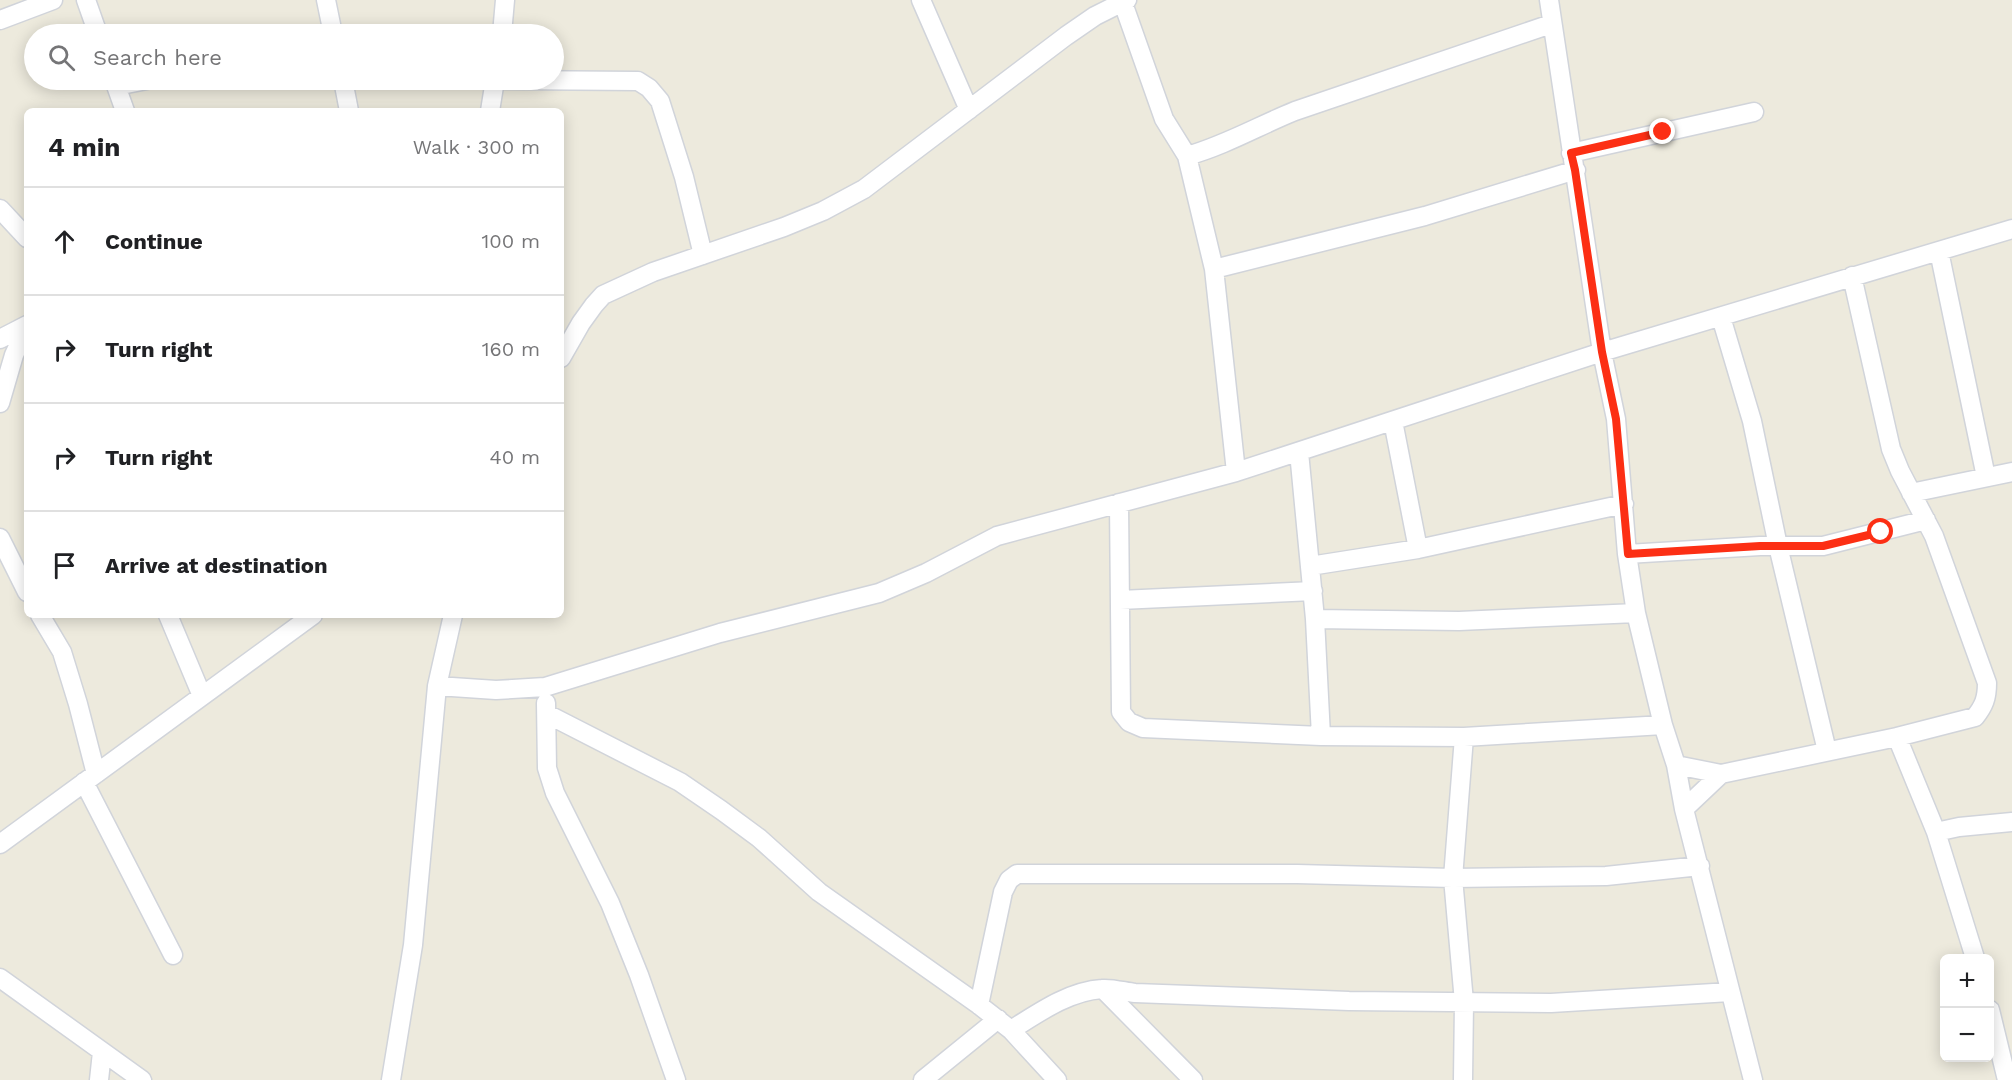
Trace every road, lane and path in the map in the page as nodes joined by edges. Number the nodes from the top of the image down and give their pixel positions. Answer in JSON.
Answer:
{"nodes":[{"id":1,"x":53,"y":0,"type":"edge"},
{"id":2,"x":86,"y":0,"type":"edge"},
{"id":3,"x":326,"y":0,"type":"edge"},
{"id":4,"x":505,"y":0,"type":"edge"},
{"id":5,"x":921,"y":0,"type":"edge"},
{"id":6,"x":1549,"y":0,"type":"edge"},
{"id":7,"x":1125,"y":1,"type":"edge"},
{"id":8,"x":0,"y":20,"type":"edge"},
{"id":9,"x":94,"y":24,"type":"edge"},
{"id":10,"x":331,"y":24,"type":"edge"},
{"id":11,"x":503,"y":24,"type":"edge"},
{"id":12,"x":1551,"y":24,"type":"junction"},
{"id":13,"x":564,"y":80,"type":"edge"},
{"id":14,"x":118,"y":90,"type":"edge"},
{"id":15,"x":345,"y":90,"type":"edge"},
{"id":16,"x":493,"y":90,"type":"edge"},
{"id":17,"x":124,"y":108,"type":"edge"},
{"id":18,"x":348,"y":108,"type":"edge"},
{"id":19,"x":490,"y":108,"type":"edge"},
{"id":20,"x":969,"y":110,"type":"junction"},
{"id":21,"x":1754,"y":112,"type":"dead end"},
{"id":22,"x":1187,"y":156,"type":"junction"},
{"id":23,"x":1573,"y":161,"type":"junction"},
{"id":24,"x":0,"y":209,"type":"edge"},
{"id":25,"x":2012,"y":229,"type":"edge"},
{"id":26,"x":24,"y":235,"type":"edge"},
{"id":27,"x":1939,"y":250,"type":"junction"},
{"id":28,"x":703,"y":255,"type":"junction"},
{"id":29,"x":1214,"y":269,"type":"junction"},
{"id":30,"x":1852,"y":276,"type":"junction"},
{"id":31,"x":1721,"y":317,"type":"junction"},
{"id":32,"x":24,"y":327,"type":"edge"},
{"id":33,"x":24,"y":333,"type":"edge"},
{"id":34,"x":0,"y":339,"type":"edge"},
{"id":35,"x":1602,"y":352,"type":"junction"},
{"id":36,"x":564,"y":353,"type":"edge"},
{"id":37,"x":0,"y":403,"type":"edge"},
{"id":38,"x":1393,"y":421,"type":"junction"},
{"id":39,"x":1299,"y":452,"type":"junction"},
{"id":40,"x":1236,"y":472,"type":"junction"},
{"id":41,"x":2012,"y":472,"type":"edge"},
{"id":42,"x":1986,"y":477,"type":"junction"},
{"id":43,"x":1911,"y":493,"type":"junction"},
{"id":44,"x":1119,"y":502,"type":"junction"},
{"id":45,"x":1624,"y":504,"type":"junction"},
{"id":46,"x":1926,"y":520,"type":"junction"},
{"id":47,"x":0,"y":538,"type":"edge"},
{"id":48,"x":1778,"y":546,"type":"junction"},
{"id":49,"x":1418,"y":549,"type":"junction"},
{"id":50,"x":1628,"y":554,"type":"junction"},
{"id":51,"x":1310,"y":566,"type":"junction"},
{"id":52,"x":24,"y":586,"type":"edge"},
{"id":53,"x":1312,"y":591,"type":"junction"},
{"id":54,"x":1120,"y":600,"type":"junction"},
{"id":55,"x":1636,"y":613,"type":"junction"},
{"id":56,"x":42,"y":618,"type":"edge"},
{"id":57,"x":169,"y":618,"type":"edge"},
{"id":58,"x":309,"y":618,"type":"edge"},
{"id":59,"x":452,"y":618,"type":"edge"},
{"id":60,"x":1315,"y":619,"type":"junction"},
{"id":61,"x":437,"y":686,"type":"junction"},
{"id":62,"x":545,"y":687,"type":"junction"},
{"id":63,"x":202,"y":696,"type":"junction"},
{"id":64,"x":547,"y":714,"type":"junction"},
{"id":65,"x":1663,"y":725,"type":"junction"},
{"id":66,"x":1321,"y":736,"type":"junction"},
{"id":67,"x":1464,"y":737,"type":"junction"},
{"id":68,"x":1897,"y":737,"type":"junction"},
{"id":69,"x":1827,"y":751,"type":"junction"},
{"id":70,"x":1676,"y":765,"type":"junction"},
{"id":71,"x":1721,"y":774,"type":"junction"},
{"id":72,"x":90,"y":778,"type":"junction"},
{"id":73,"x":1684,"y":809,"type":"junction"},
{"id":74,"x":2012,"y":822,"type":"edge"},
{"id":75,"x":1936,"y":832,"type":"junction"},
{"id":76,"x":0,"y":844,"type":"edge"},
{"id":77,"x":1700,"y":866,"type":"junction"},
{"id":78,"x":1453,"y":878,"type":"junction"},
{"id":79,"x":1974,"y":954,"type":"edge"},
{"id":80,"x":173,"y":955,"type":"dead end"},
{"id":81,"x":0,"y":978,"type":"edge"},
{"id":82,"x":1103,"y":989,"type":"junction"},
{"id":83,"x":1730,"y":992,"type":"junction"},
{"id":84,"x":1464,"y":1002,"type":"junction"},
{"id":85,"x":979,"y":1005,"type":"junction"},
{"id":86,"x":1004,"y":1025,"type":"junction"},
{"id":87,"x":1994,"y":1030,"type":"edge"},
{"id":88,"x":102,"y":1052,"type":"junction"},
{"id":89,"x":2005,"y":1073,"type":"edge"},
{"id":90,"x":99,"y":1080,"type":"edge"},
{"id":91,"x":142,"y":1080,"type":"edge"},
{"id":92,"x":391,"y":1080,"type":"edge"},
{"id":93,"x":676,"y":1080,"type":"edge"},
{"id":94,"x":923,"y":1080,"type":"edge"},
{"id":95,"x":1057,"y":1080,"type":"edge"},
{"id":96,"x":1193,"y":1080,"type":"edge"},
{"id":97,"x":1463,"y":1080,"type":"edge"},
{"id":98,"x":1753,"y":1080,"type":"edge"}],
"edges":[{"from":1,"to":8,"type":"street"},
{"from":2,"to":9,"type":"street"},
{"from":3,"to":10,"type":"street"},
{"from":4,"to":11,"type":"street"},
{"from":5,"to":20,"type":"street"},
{"from":6,"to":12,"type":"street"},
{"from":7,"to":20,"type":"street"},
{"from":7,"to":22,"type":"street"},
{"from":12,"to":22,"type":"street"},
{"from":12,"to":23,"type":"street"},
{"from":13,"to":28,"type":"street"},
{"from":14,"to":17,"type":"street"},
{"from":15,"to":18,"type":"street"},
{"from":16,"to":19,"type":"street"},
{"from":20,"to":28,"type":"street"},
{"from":21,"to":23,"type":"street"},
{"from":22,"to":29,"type":"street"},
{"from":23,"to":29,"type":"street"},
{"from":23,"to":35,"type":"street"},
{"from":24,"to":26,"type":"street"},
{"from":25,"to":27,"type":"street"},
{"from":27,"to":30,"type":"street"},
{"from":27,"to":42,"type":"street"},
{"from":28,"to":36,"type":"street"},
{"from":29,"to":40,"type":"street"},
{"from":30,"to":31,"type":"street"},
{"from":30,"to":43,"type":"street"},
{"from":31,"to":35,"type":"street"},
{"from":31,"to":48,"type":"street"},
{"from":32,"to":34,"type":"street"},
{"from":33,"to":37,"type":"street"},
{"from":35,"to":38,"type":"street"},
{"from":35,"to":45,"type":"street"},
{"from":38,"to":39,"type":"street"},
{"from":38,"to":49,"type":"street"},
{"from":39,"to":40,"type":"street"},
{"from":39,"to":51,"type":"street"},
{"from":40,"to":44,"type":"street"},
{"from":41,"to":42,"type":"street"},
{"from":42,"to":43,"type":"street"},
{"from":43,"to":46,"type":"street"},
{"from":44,"to":54,"type":"street"},
{"from":44,"to":62,"type":"street"},
{"from":45,"to":49,"type":"street"},
{"from":45,"to":50,"type":"street"},
{"from":46,"to":48,"type":"street"},
{"from":46,"to":68,"type":"street"},
{"from":47,"to":52,"type":"street"},
{"from":48,"to":50,"type":"street"},
{"from":48,"to":69,"type":"street"},
{"from":49,"to":51,"type":"street"},
{"from":50,"to":55,"type":"street"},
{"from":51,"to":53,"type":"street"},
{"from":53,"to":54,"type":"street"},
{"from":53,"to":60,"type":"street"},
{"from":54,"to":66,"type":"street"},
{"from":55,"to":60,"type":"street"},
{"from":55,"to":65,"type":"street"},
{"from":56,"to":72,"type":"street"},
{"from":57,"to":63,"type":"street"},
{"from":58,"to":63,"type":"street"},
{"from":59,"to":61,"type":"street"},
{"from":60,"to":66,"type":"street"},
{"from":61,"to":62,"type":"street"},
{"from":61,"to":92,"type":"street"},
{"from":62,"to":64,"type":"street"},
{"from":63,"to":72,"type":"street"},
{"from":64,"to":85,"type":"street"},
{"from":64,"to":93,"type":"street"},
{"from":65,"to":67,"type":"street"},
{"from":65,"to":70,"type":"street"},
{"from":66,"to":67,"type":"street"},
{"from":67,"to":78,"type":"street"},
{"from":68,"to":69,"type":"street"},
{"from":68,"to":75,"type":"street"},
{"from":69,"to":71,"type":"street"},
{"from":70,"to":71,"type":"street"},
{"from":70,"to":73,"type":"street"},
{"from":71,"to":73,"type":"street"},
{"from":72,"to":76,"type":"street"},
{"from":72,"to":80,"type":"street"},
{"from":73,"to":77,"type":"street"},
{"from":74,"to":75,"type":"street"},
{"from":75,"to":79,"type":"street"},
{"from":77,"to":78,"type":"street"},
{"from":77,"to":83,"type":"street"},
{"from":78,"to":84,"type":"street"},
{"from":78,"to":85,"type":"street"},
{"from":81,"to":88,"type":"street"},
{"from":82,"to":84,"type":"street"},
{"from":82,"to":86,"type":"street"},
{"from":82,"to":96,"type":"street"},
{"from":83,"to":84,"type":"street"},
{"from":83,"to":98,"type":"street"},
{"from":84,"to":97,"type":"street"},
{"from":85,"to":86,"type":"street"},
{"from":86,"to":94,"type":"street"},
{"from":86,"to":95,"type":"street"},
{"from":87,"to":89,"type":"street"},
{"from":88,"to":90,"type":"street"},
{"from":88,"to":91,"type":"street"}]}
